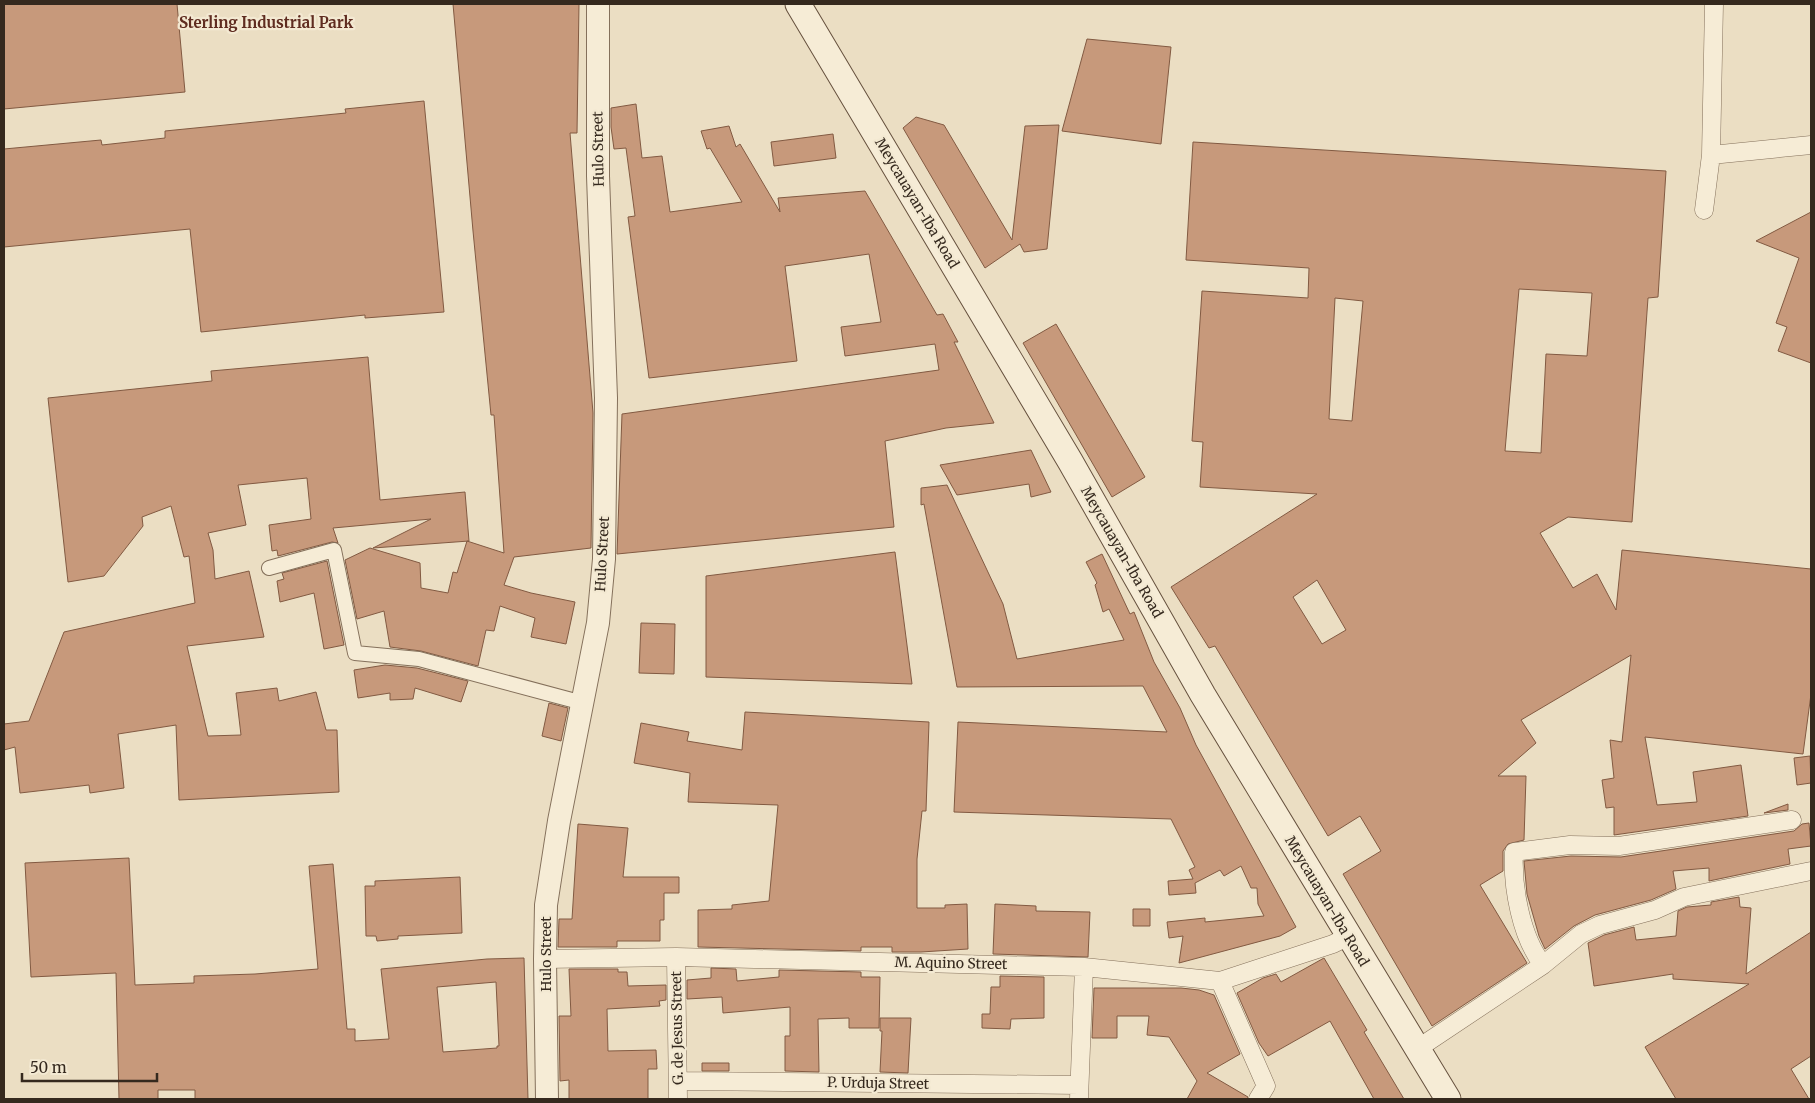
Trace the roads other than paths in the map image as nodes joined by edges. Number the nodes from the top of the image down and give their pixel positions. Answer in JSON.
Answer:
{"nodes":[{"id":1,"x":598,"y":4,"type":"edge"},
{"id":2,"x":798,"y":4,"type":"edge"},
{"id":3,"x":1714,"y":4,"type":"edge"},
{"id":4,"x":1811,"y":146,"type":"edge"},
{"id":5,"x":1711,"y":155,"type":"junction"},
{"id":6,"x":1704,"y":210,"type":"dead end"},
{"id":7,"x":268,"y":568,"type":"dead end"},
{"id":8,"x":583,"y":703,"type":"junction"},
{"id":9,"x":1792,"y":820,"type":"dead end"},
{"id":10,"x":1811,"y":870,"type":"edge"},
{"id":11,"x":1349,"y":936,"type":"junction"},
{"id":12,"x":676,"y":957,"type":"junction"},
{"id":13,"x":544,"y":959,"type":"junction"},
{"id":14,"x":1543,"y":965,"type":"junction"},
{"id":15,"x":1084,"y":966,"type":"junction"},
{"id":16,"x":1220,"y":981,"type":"junction"},
{"id":17,"x":1417,"y":1049,"type":"junction"},
{"id":18,"x":678,"y":1082,"type":"junction"},
{"id":19,"x":1079,"y":1092,"type":"edge"},
{"id":20,"x":547,"y":1099,"type":"edge"},
{"id":21,"x":678,"y":1099,"type":"edge"},
{"id":22,"x":1258,"y":1099,"type":"edge"},
{"id":23,"x":1448,"y":1099,"type":"edge"}],
"edges":[{"from":1,"to":8,"type":"street","name":"Hulo Street"},
{"from":2,"to":11,"type":"main road","name":"Meycauayan-Iba Road"},
{"from":3,"to":5,"type":"street"},
{"from":4,"to":5,"type":"street"},
{"from":5,"to":6,"type":"street"},
{"from":7,"to":8,"type":"street"},
{"from":8,"to":13,"type":"street","name":"Hulo Street"},
{"from":9,"to":14,"type":"street"},
{"from":10,"to":14,"type":"street"},
{"from":11,"to":16,"type":"street","name":"M. Aquino Street"},
{"from":11,"to":17,"type":"main road","name":"Meycauayan-Iba Road"},
{"from":12,"to":13,"type":"street","name":"M. Aquino Street"},
{"from":12,"to":15,"type":"street","name":"M. Aquino Street"},
{"from":12,"to":18,"type":"street","name":"G. de Jesus Street"},
{"from":13,"to":20,"type":"street","name":"Hulo Street"},
{"from":14,"to":17,"type":"street"},
{"from":15,"to":16,"type":"street","name":"M. Aquino Street"},
{"from":15,"to":19,"type":"street"},
{"from":16,"to":22,"type":"street"},
{"from":17,"to":23,"type":"main road","name":"Meycauayan-Iba Road"},
{"from":18,"to":19,"type":"street","name":"P. Urduja Street"},
{"from":18,"to":21,"type":"street","name":"G. de Jesus Street"}]}
